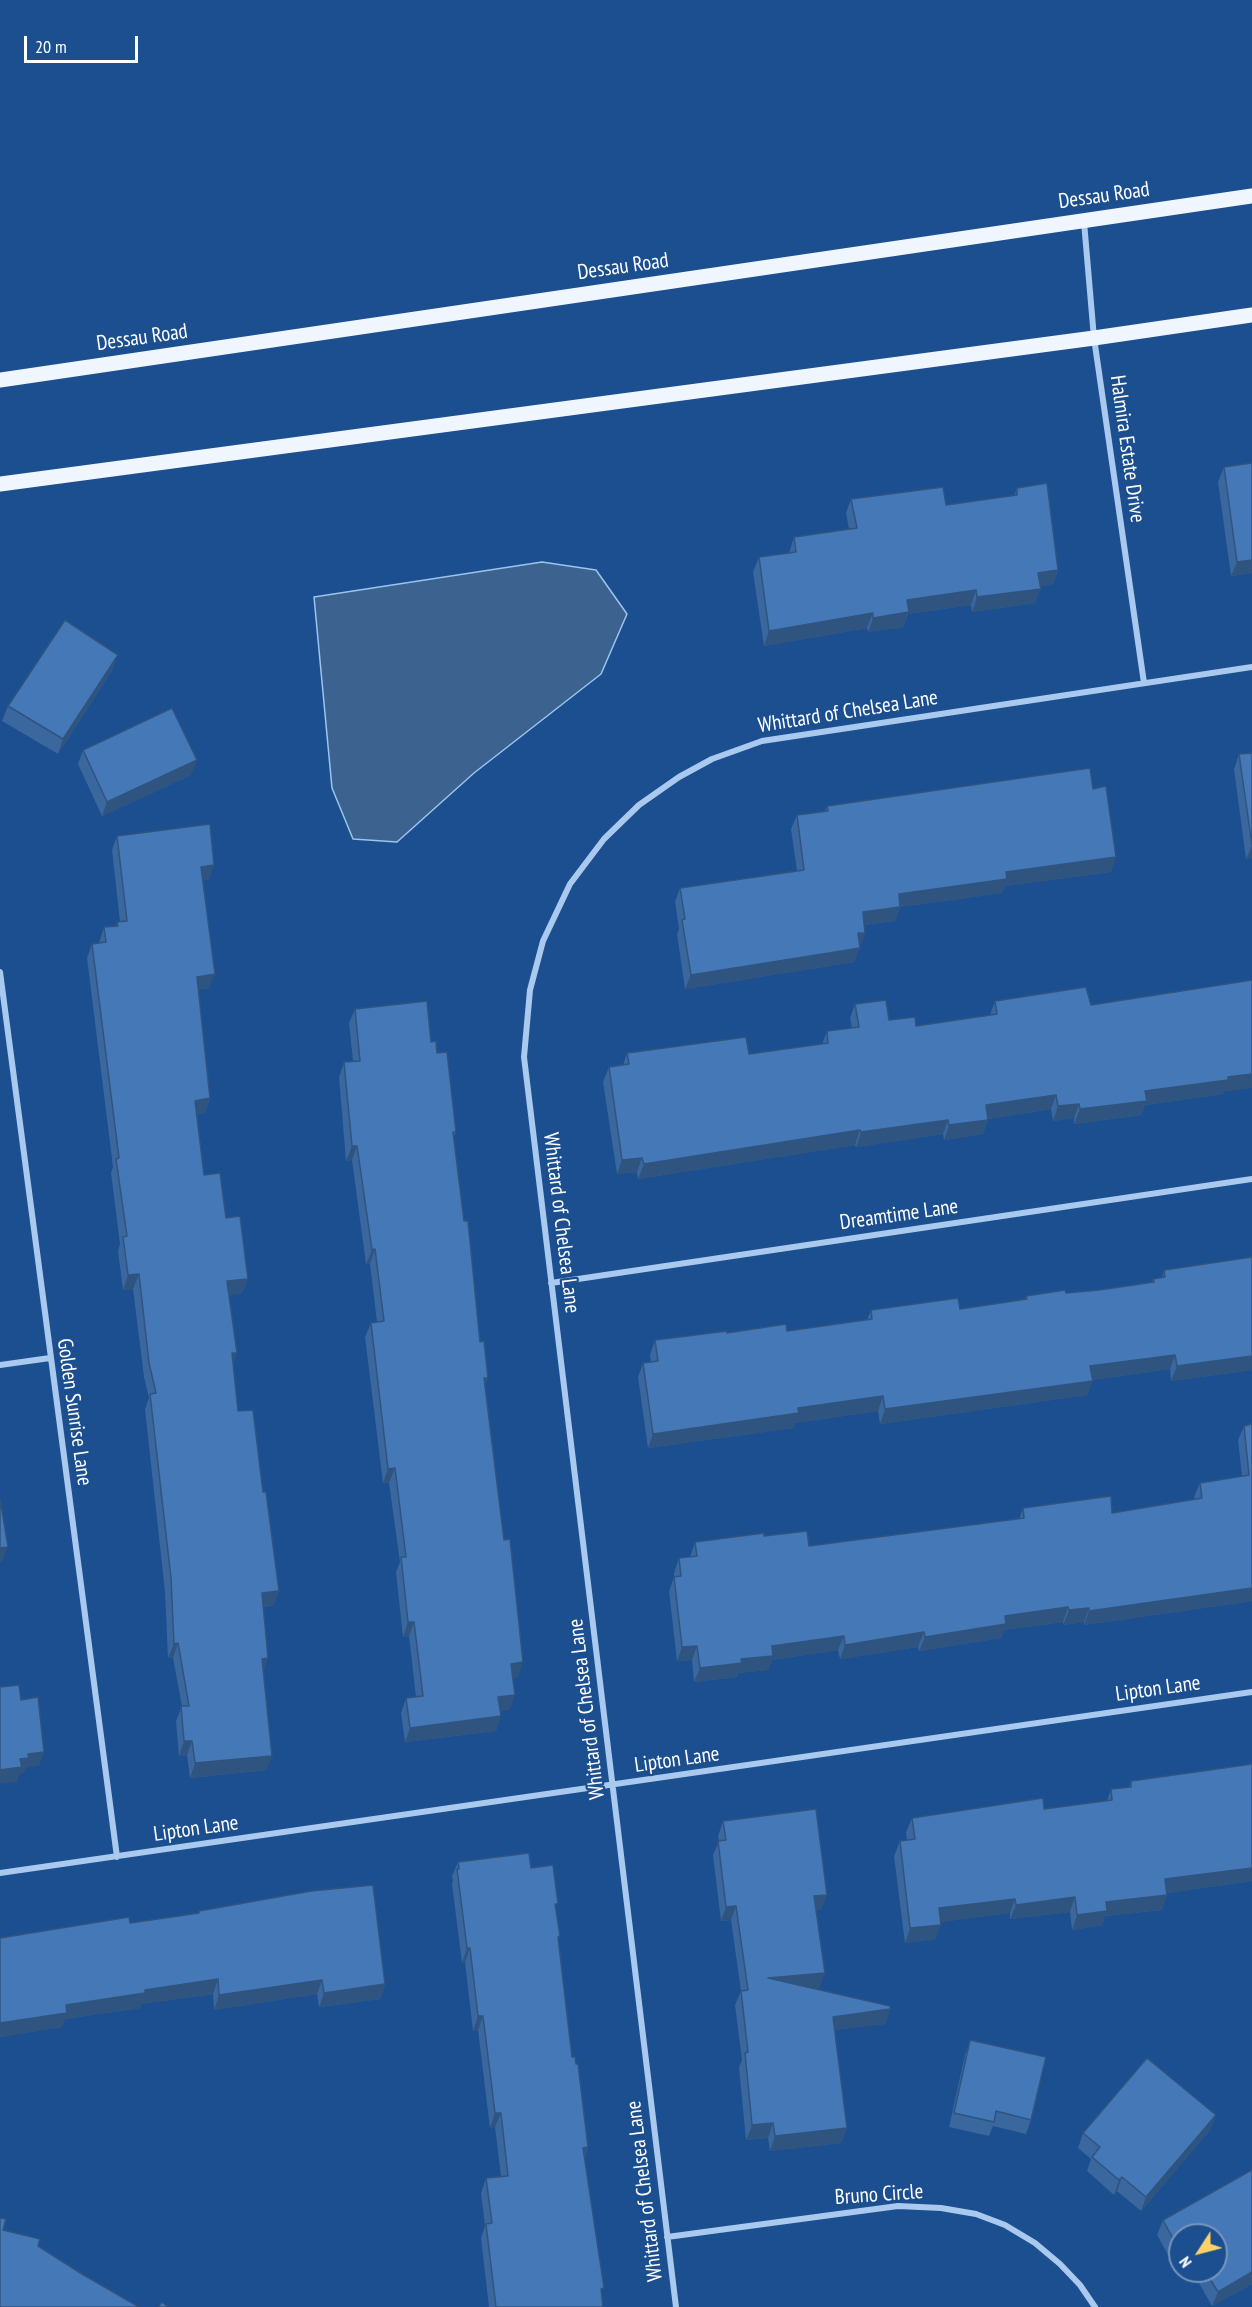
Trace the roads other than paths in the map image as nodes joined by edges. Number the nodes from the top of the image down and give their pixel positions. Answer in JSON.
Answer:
{"nodes":[{"id":1,"x":1252,"y":196,"type":"edge"},
{"id":2,"x":1083,"y":220,"type":"junction"},
{"id":3,"x":1252,"y":315,"type":"edge"},
{"id":4,"x":1094,"y":338,"type":"junction"},
{"id":5,"x":0,"y":380,"type":"edge"},
{"id":6,"x":0,"y":484,"type":"edge"},
{"id":7,"x":1252,"y":667,"type":"edge"},
{"id":8,"x":1144,"y":683,"type":"junction"},
{"id":9,"x":0,"y":972,"type":"edge"},
{"id":10,"x":1252,"y":1179,"type":"edge"},
{"id":11,"x":551,"y":1283,"type":"junction"},
{"id":12,"x":50,"y":1358,"type":"junction"},
{"id":13,"x":0,"y":1365,"type":"edge"},
{"id":14,"x":1252,"y":1692,"type":"edge"},
{"id":15,"x":614,"y":1786,"type":"junction"},
{"id":16,"x":117,"y":1857,"type":"junction"},
{"id":17,"x":0,"y":1873,"type":"edge"},
{"id":18,"x":667,"y":2237,"type":"junction"},
{"id":19,"x":676,"y":2307,"type":"edge"},
{"id":20,"x":1095,"y":2307,"type":"edge"}],
"edges":[{"from":1,"to":2,"type":"main road","name":"Dessau Road"},
{"from":2,"to":4,"type":"street","name":"Halmira Estate Drive"},
{"from":2,"to":5,"type":"main road","name":"Dessau Road"},
{"from":3,"to":4,"type":"main road"},
{"from":4,"to":6,"type":"main road"},
{"from":4,"to":8,"type":"street","name":"Halmira Estate Drive"},
{"from":7,"to":8,"type":"street","name":"Whittard of Chelsea Lane"},
{"from":8,"to":11,"type":"street","name":"Whittard of Chelsea Lane"},
{"from":9,"to":12,"type":"street","name":"Golden Sunrise Lane"},
{"from":10,"to":11,"type":"street","name":"Dreamtime Lane"},
{"from":11,"to":15,"type":"street","name":"Whittard of Chelsea Lane"},
{"from":12,"to":13,"type":"street"},
{"from":12,"to":16,"type":"street","name":"Golden Sunrise Lane"},
{"from":14,"to":15,"type":"street","name":"Lipton Lane"},
{"from":15,"to":16,"type":"street","name":"Lipton Lane"},
{"from":15,"to":18,"type":"street","name":"Whittard of Chelsea Lane"},
{"from":16,"to":17,"type":"street","name":"Lipton Lane"},
{"from":18,"to":19,"type":"street","name":"Whittard of Chelsea Lane"},
{"from":18,"to":20,"type":"street","name":"Bruno Circle"}]}
